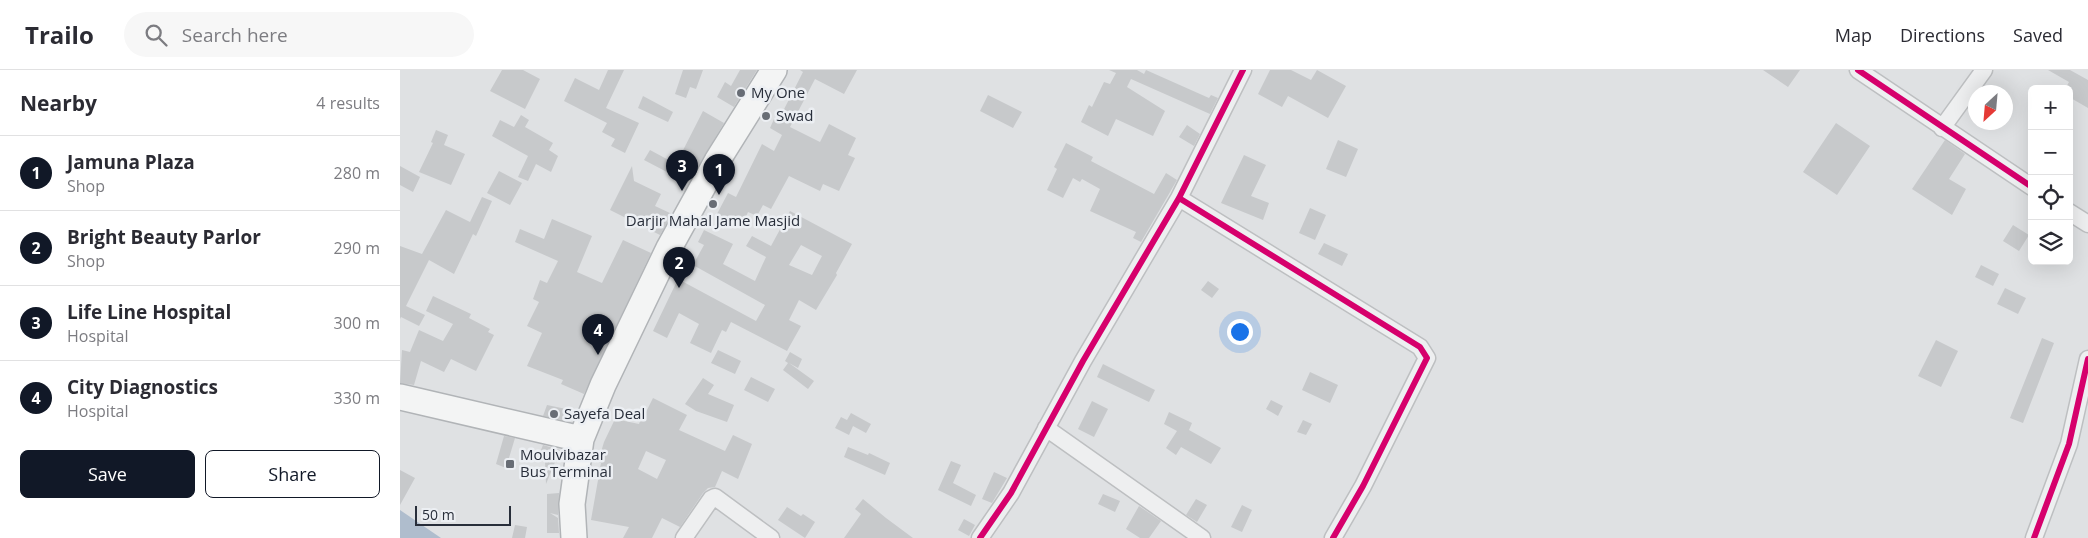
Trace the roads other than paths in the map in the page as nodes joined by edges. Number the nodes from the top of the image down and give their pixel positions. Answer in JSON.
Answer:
{"nodes":[{"id":1,"x":774,"y":70,"type":"edge"},
{"id":2,"x":1243,"y":70,"type":"edge"},
{"id":3,"x":1858,"y":70,"type":"edge"},
{"id":4,"x":1984,"y":70,"type":"edge"},
{"id":5,"x":1942,"y":128,"type":"junction"},
{"id":6,"x":2028,"y":184,"type":"edge"},
{"id":7,"x":1178,"y":198,"type":"junction"},
{"id":8,"x":2073,"y":215,"type":"edge"},
{"id":9,"x":2088,"y":224,"type":"edge"},
{"id":10,"x":2088,"y":359,"type":"edge"},
{"id":11,"x":400,"y":397,"type":"edge"},
{"id":12,"x":1046,"y":428,"type":"junction"},
{"id":13,"x":581,"y":439,"type":"junction"},
{"id":14,"x":574,"y":538,"type":"edge"},
{"id":15,"x":684,"y":538,"type":"edge"},
{"id":16,"x":771,"y":538,"type":"edge"},
{"id":17,"x":980,"y":538,"type":"edge"},
{"id":18,"x":1202,"y":538,"type":"edge"},
{"id":19,"x":1333,"y":538,"type":"edge"},
{"id":20,"x":2034,"y":538,"type":"edge"}],
"edges":[{"from":1,"to":13,"type":"highway"},
{"from":2,"to":7,"type":"street"},
{"from":3,"to":5,"type":"street"},
{"from":4,"to":5,"type":"street"},
{"from":5,"to":6,"type":"street"},
{"from":7,"to":12,"type":"street"},
{"from":7,"to":19,"type":"street"},
{"from":8,"to":9,"type":"street"},
{"from":10,"to":20,"type":"street"},
{"from":11,"to":13,"type":"highway"},
{"from":12,"to":17,"type":"street"},
{"from":12,"to":18,"type":"street"},
{"from":13,"to":14,"type":"highway"},
{"from":15,"to":16,"type":"street"}]}
